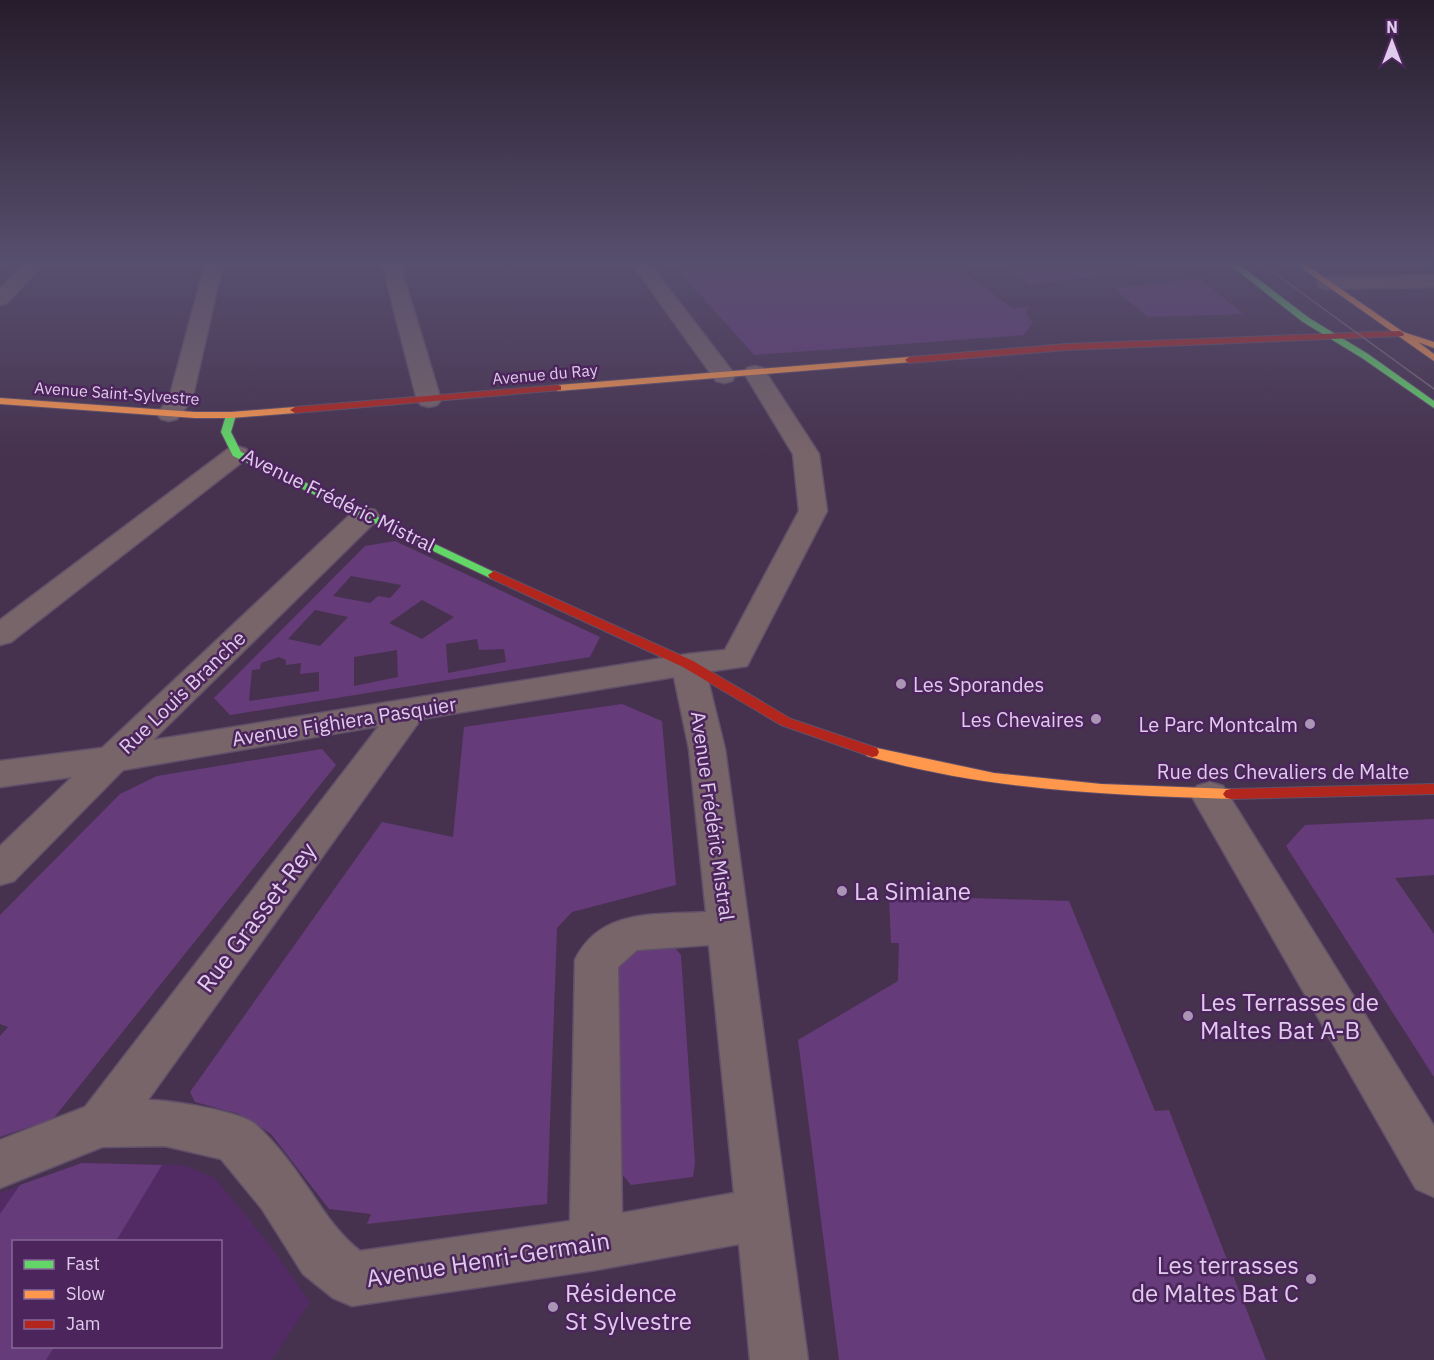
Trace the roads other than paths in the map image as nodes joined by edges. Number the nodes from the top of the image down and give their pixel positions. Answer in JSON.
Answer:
{"nodes":[{"id":1,"x":198,"y":327,"type":"edge"},
{"id":2,"x":409,"y":327,"type":"edge"},
{"id":3,"x":688,"y":327,"type":"edge"},
{"id":4,"x":1318,"y":327,"type":"edge"},
{"id":5,"x":1391,"y":327,"type":"edge"},
{"id":6,"x":1400,"y":334,"type":"junction"},
{"id":7,"x":1434,"y":334,"type":"edge"},
{"id":8,"x":1329,"y":336,"type":"junction"},
{"id":9,"x":1434,"y":345,"type":"edge"},
{"id":10,"x":1434,"y":358,"type":"edge"},
{"id":11,"x":755,"y":373,"type":"junction"},
{"id":12,"x":724,"y":376,"type":"junction"},
{"id":13,"x":429,"y":400,"type":"junction"},
{"id":14,"x":0,"y":401,"type":"edge"},
{"id":15,"x":1434,"y":405,"type":"edge"},
{"id":16,"x":169,"y":414,"type":"junction"},
{"id":17,"x":231,"y":415,"type":"junction"},
{"id":18,"x":237,"y":454,"type":"junction"},
{"id":19,"x":365,"y":516,"type":"junction"},
{"id":20,"x":0,"y":635,"type":"edge"},
{"id":21,"x":688,"y":664,"type":"junction"},
{"id":22,"x":410,"y":710,"type":"junction"},
{"id":23,"x":112,"y":759,"type":"junction"},
{"id":24,"x":0,"y":774,"type":"edge"},
{"id":25,"x":1434,"y":789,"type":"edge"},
{"id":26,"x":1210,"y":795,"type":"junction"},
{"id":27,"x":0,"y":870,"type":"edge"},
{"id":28,"x":729,"y":927,"type":"junction"},
{"id":29,"x":102,"y":1125,"type":"junction"},
{"id":30,"x":0,"y":1164,"type":"edge"},
{"id":31,"x":1434,"y":1172,"type":"edge"},
{"id":32,"x":763,"y":1214,"type":"junction"},
{"id":33,"x":596,"y":1244,"type":"junction"},
{"id":34,"x":779,"y":1360,"type":"edge"}],
"edges":[{"from":1,"to":16,"type":"street"},
{"from":2,"to":13,"type":"street"},
{"from":3,"to":12,"type":"street"},
{"from":4,"to":8,"type":"main road"},
{"from":5,"to":6,"type":"main road"},
{"from":6,"to":7,"type":"main road","name":"Avenue du Ray"},
{"from":6,"to":8,"type":"main road","name":"Avenue du Ray"},
{"from":6,"to":9,"type":"main road","name":"Avenue du Ray"},
{"from":6,"to":10,"type":"main road"},
{"from":8,"to":11,"type":"main road","name":"Avenue du Ray"},
{"from":8,"to":15,"type":"main road"},
{"from":11,"to":12,"type":"main road","name":"Avenue du Ray"},
{"from":11,"to":21,"type":"street","name":"Avenue Fighiera Pasquier"},
{"from":12,"to":13,"type":"main road","name":"Avenue du Ray"},
{"from":13,"to":17,"type":"main road","name":"Avenue du Ray"},
{"from":14,"to":16,"type":"main road","name":"Avenue Saint-Sylvestre"},
{"from":16,"to":17,"type":"main road","name":"Avenue Saint-Sylvestre"},
{"from":17,"to":18,"type":"main road","name":"Avenue Frédéric Mistral"},
{"from":18,"to":19,"type":"main road","name":"Avenue Frédéric Mistral"},
{"from":18,"to":20,"type":"street"},
{"from":19,"to":21,"type":"main road","name":"Avenue Frédéric Mistral"},
{"from":19,"to":23,"type":"street","name":"Rue Louis Branche"},
{"from":21,"to":22,"type":"street","name":"Avenue Fighiera Pasquier"},
{"from":21,"to":26,"type":"main road","name":"Rue des Chevaliers de Malte"},
{"from":21,"to":28,"type":"street","name":"Avenue Frédéric Mistral"},
{"from":22,"to":23,"type":"street","name":"Avenue Fighiera Pasquier"},
{"from":22,"to":29,"type":"street","name":"Rue Grasset-Rey"},
{"from":23,"to":24,"type":"street","name":"Avenue Fighiera Pasquier"},
{"from":23,"to":27,"type":"street","name":"Rue Louis Branche"},
{"from":25,"to":26,"type":"main road","name":"Rue des Chevaliers de Malte"},
{"from":26,"to":31,"type":"street"},
{"from":28,"to":32,"type":"street","name":"Avenue Frédéric Mistral"},
{"from":28,"to":33,"type":"street"},
{"from":29,"to":30,"type":"street","name":"Avenue Henri-Germain"},
{"from":29,"to":33,"type":"street","name":"Avenue Henri-Germain"},
{"from":32,"to":33,"type":"street","name":"Avenue Henri-Germain"},
{"from":32,"to":34,"type":"street","name":"Avenue Frédéric Mistral"}]}
